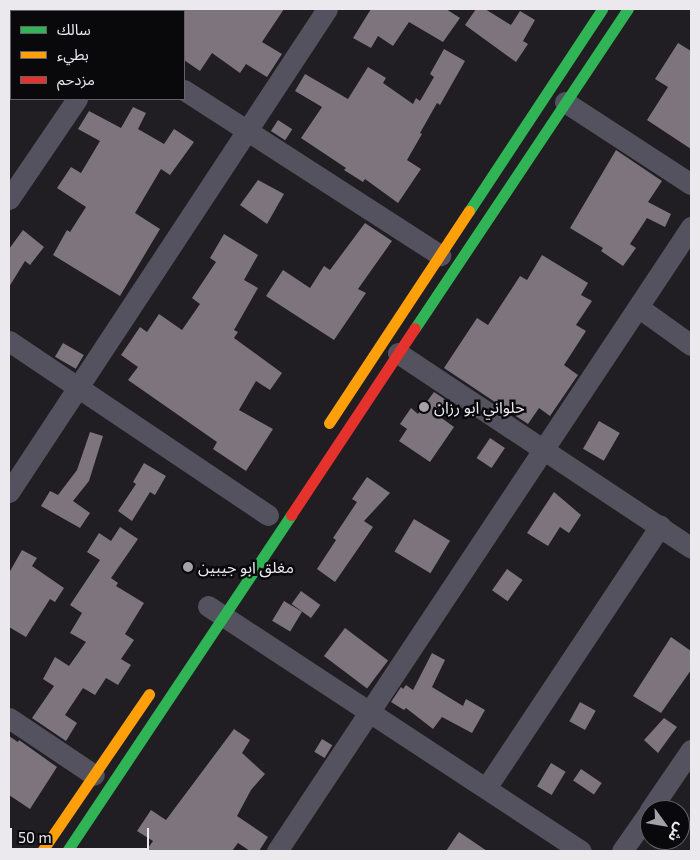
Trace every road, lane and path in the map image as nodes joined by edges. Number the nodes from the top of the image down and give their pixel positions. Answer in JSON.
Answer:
{"nodes":[{"id":1,"x":327,"y":9,"type":"edge"},
{"id":2,"x":602,"y":9,"type":"edge"},
{"id":3,"x":628,"y":9,"type":"edge"},
{"id":4,"x":185,"y":91,"type":"edge"},
{"id":5,"x":76,"y":100,"type":"edge"},
{"id":6,"x":565,"y":102,"type":"junction"},
{"id":7,"x":249,"y":132,"type":"junction"},
{"id":8,"x":691,"y":184,"type":"edge"},
{"id":9,"x":9,"y":199,"type":"edge"},
{"id":10,"x":691,"y":227,"type":"edge"},
{"id":11,"x":440,"y":255,"type":"junction"},
{"id":12,"x":638,"y":307,"type":"junction"},
{"id":13,"x":9,"y":341,"type":"edge"},
{"id":14,"x":691,"y":345,"type":"edge"},
{"id":15,"x":398,"y":353,"type":"junction"},
{"id":16,"x":79,"y":386,"type":"junction"},
{"id":17,"x":324,"y":430,"type":"dead end"},
{"id":18,"x":543,"y":448,"type":"junction"},
{"id":19,"x":9,"y":492,"type":"edge"},
{"id":20,"x":268,"y":515,"type":"dead end"},
{"id":21,"x":660,"y":526,"type":"junction"},
{"id":22,"x":691,"y":548,"type":"edge"},
{"id":23,"x":212,"y":608,"type":"junction"},
{"id":24,"x":158,"y":680,"type":"dead end"},
{"id":25,"x":371,"y":712,"type":"junction"},
{"id":26,"x":9,"y":718,"type":"edge"},
{"id":27,"x":691,"y":750,"type":"edge"},
{"id":28,"x":94,"y":775,"type":"junction"},
{"id":29,"x":486,"y":788,"type":"junction"},
{"id":30,"x":657,"y":800,"type":"edge"},
{"id":31,"x":640,"y":825,"type":"edge"},
{"id":32,"x":42,"y":851,"type":"edge"},
{"id":33,"x":67,"y":851,"type":"edge"},
{"id":34,"x":277,"y":851,"type":"edge"},
{"id":35,"x":581,"y":851,"type":"edge"},
{"id":36,"x":622,"y":851,"type":"edge"}],
"edges":[{"from":1,"to":7,"type":"street"},
{"from":2,"to":11,"type":"main road"},
{"from":3,"to":6,"type":"main road"},
{"from":4,"to":7,"type":"street"},
{"from":5,"to":9,"type":"street"},
{"from":6,"to":8,"type":"street"},
{"from":6,"to":15,"type":"main road"},
{"from":7,"to":11,"type":"street"},
{"from":7,"to":16,"type":"street"},
{"from":10,"to":12,"type":"street"},
{"from":11,"to":17,"type":"main road"},
{"from":12,"to":14,"type":"street"},
{"from":12,"to":18,"type":"street"},
{"from":13,"to":16,"type":"street"},
{"from":15,"to":18,"type":"street"},
{"from":15,"to":23,"type":"main road"},
{"from":16,"to":19,"type":"street"},
{"from":16,"to":20,"type":"street"},
{"from":18,"to":21,"type":"street"},
{"from":18,"to":25,"type":"street"},
{"from":21,"to":22,"type":"street"},
{"from":21,"to":29,"type":"street"},
{"from":23,"to":25,"type":"street"},
{"from":23,"to":33,"type":"main road"},
{"from":24,"to":28,"type":"main road"},
{"from":25,"to":29,"type":"street"},
{"from":25,"to":34,"type":"street"},
{"from":26,"to":28,"type":"street"},
{"from":27,"to":30,"type":"street"},
{"from":28,"to":32,"type":"main road"},
{"from":29,"to":35,"type":"street"},
{"from":31,"to":36,"type":"street"}]}
